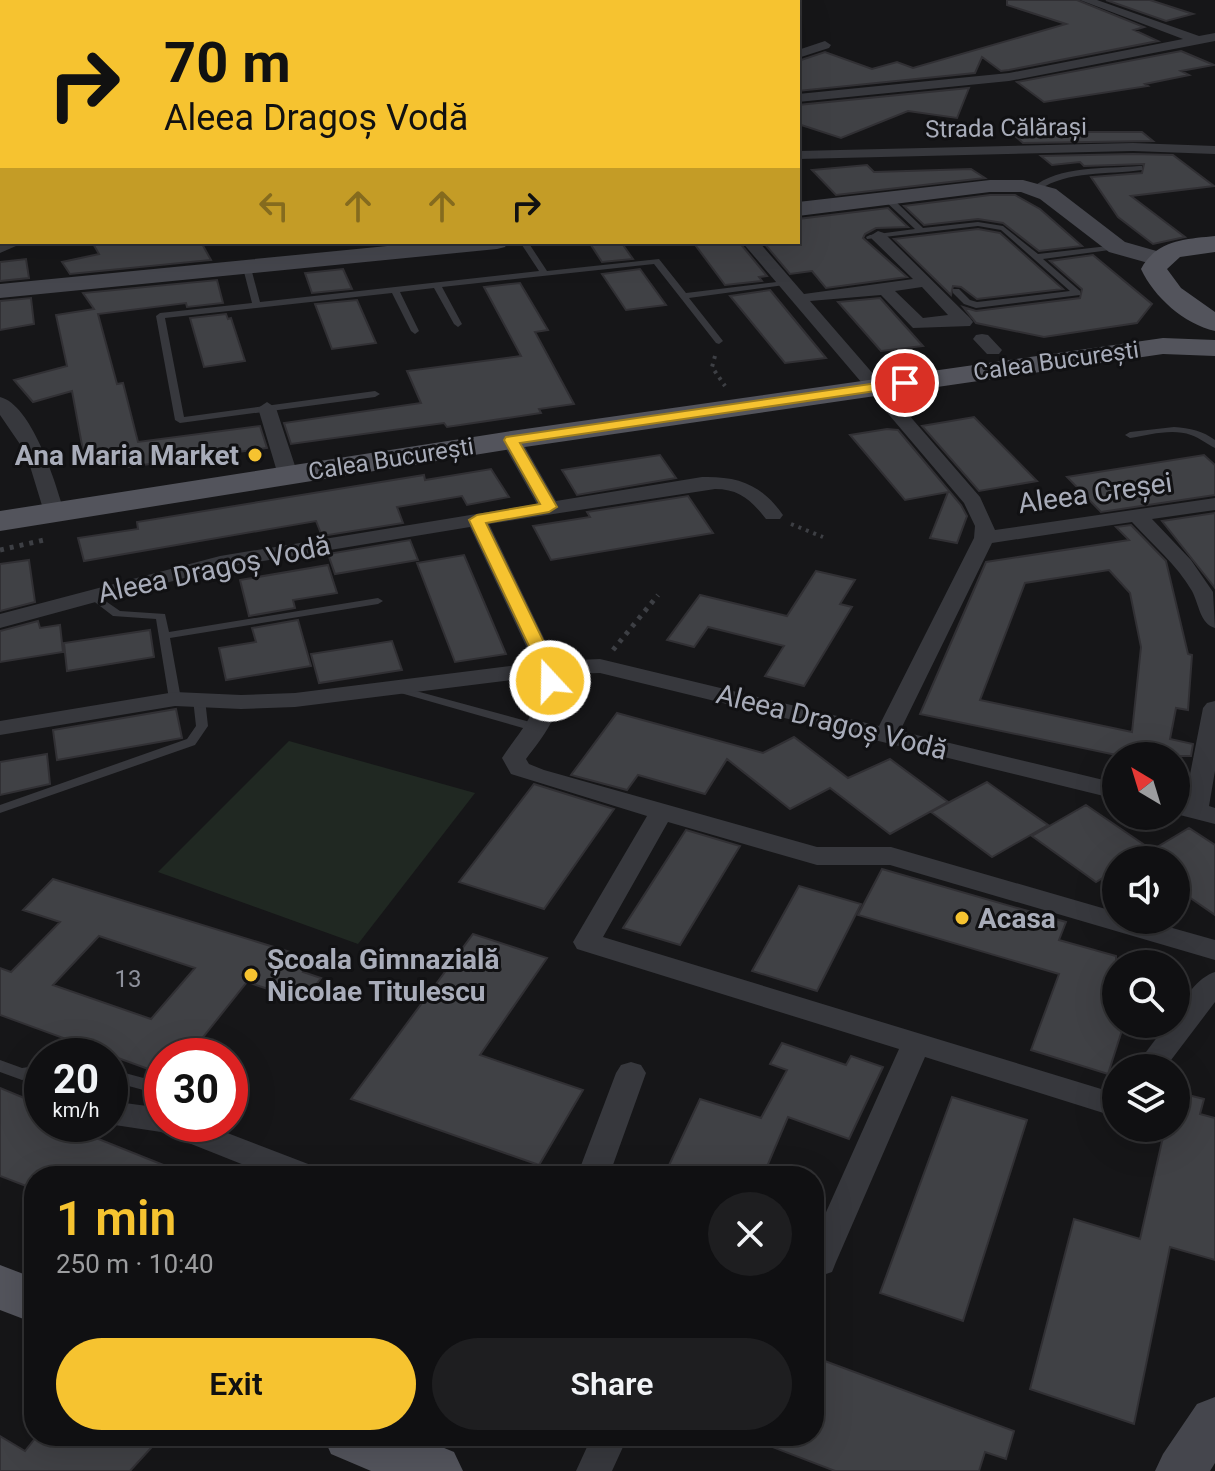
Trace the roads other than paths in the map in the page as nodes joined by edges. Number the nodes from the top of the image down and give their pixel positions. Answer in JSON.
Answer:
{"nodes":[{"id":1,"x":1086,"y":0,"type":"edge"},
{"id":2,"x":1215,"y":37,"type":"edge"},
{"id":3,"x":1200,"y":41,"type":"junction"},
{"id":4,"x":825,"y":45,"type":"dead end"},
{"id":5,"x":800,"y":53,"type":"edge"},
{"id":6,"x":800,"y":98,"type":"edge"},
{"id":7,"x":1215,"y":150,"type":"edge"},
{"id":8,"x":800,"y":155,"type":"edge"},
{"id":9,"x":1139,"y":168,"type":"dead end"},
{"id":10,"x":1036,"y":188,"type":"junction"},
{"id":11,"x":887,"y":198,"type":"junction"},
{"id":12,"x":800,"y":209,"type":"edge"},
{"id":13,"x":920,"y":230,"type":"junction"},
{"id":14,"x":874,"y":236,"type":"joint"},
{"id":15,"x":478,"y":244,"type":"edge"},
{"id":16,"x":525,"y":244,"type":"edge"},
{"id":17,"x":752,"y":244,"type":"edge"},
{"id":18,"x":1215,"y":244,"type":"edge"},
{"id":19,"x":1117,"y":247,"type":"junction"},
{"id":20,"x":1037,"y":257,"type":"junction"},
{"id":21,"x":1159,"y":259,"type":"junction"},
{"id":22,"x":247,"y":268,"type":"junction"},
{"id":23,"x":544,"y":273,"type":"junction"},
{"id":24,"x":926,"y":282,"type":"junction"},
{"id":25,"x":785,"y":283,"type":"junction"},
{"id":26,"x":437,"y":286,"type":"junction"},
{"id":27,"x":868,"y":289,"type":"junction"},
{"id":28,"x":395,"y":290,"type":"junction"},
{"id":29,"x":0,"y":291,"type":"edge"},
{"id":30,"x":956,"y":291,"type":"dead end"},
{"id":31,"x":684,"y":296,"type":"junction"},
{"id":32,"x":811,"y":296,"type":"dead end"},
{"id":33,"x":257,"y":305,"type":"junction"},
{"id":34,"x":458,"y":324,"type":"dead end"},
{"id":35,"x":415,"y":331,"type":"dead end"},
{"id":36,"x":1206,"y":332,"type":"edge"},
{"id":37,"x":719,"y":341,"type":"road end"},
{"id":38,"x":876,"y":387,"type":"junction"},
{"id":39,"x":375,"y":394,"type":"dead end"},
{"id":40,"x":0,"y":403,"type":"edge"},
{"id":41,"x":267,"y":408,"type":"junction"},
{"id":42,"x":1130,"y":435,"type":"dead end"},
{"id":43,"x":511,"y":440,"type":"junction"},
{"id":44,"x":1215,"y":445,"type":"edge"},
{"id":45,"x":288,"y":475,"type":"junction"},
{"id":46,"x":1215,"y":504,"type":"edge"},
{"id":47,"x":549,"y":507,"type":"junction"},
{"id":48,"x":54,"y":512,"type":"junction"},
{"id":49,"x":773,"y":515,"type":"road end"},
{"id":50,"x":1137,"y":516,"type":"junction"},
{"id":51,"x":477,"y":520,"type":"junction"},
{"id":52,"x":0,"y":521,"type":"edge"},
{"id":53,"x":984,"y":538,"type":"junction"},
{"id":54,"x":91,"y":594,"type":"junction"},
{"id":55,"x":378,"y":601,"type":"dead end"},
{"id":56,"x":0,"y":621,"type":"edge"},
{"id":57,"x":1215,"y":621,"type":"edge"},
{"id":58,"x":164,"y":636,"type":"junction"},
{"id":59,"x":547,"y":667,"type":"junction"},
{"id":60,"x":391,"y":688,"type":"junction"},
{"id":61,"x":187,"y":699,"type":"junction"},
{"id":62,"x":1215,"y":708,"type":"edge"},
{"id":63,"x":0,"y":728,"type":"edge"},
{"id":64,"x":537,"y":728,"type":"junction"},
{"id":65,"x":886,"y":735,"type":"junction"},
{"id":66,"x":1102,"y":788,"type":"edge"},
{"id":67,"x":0,"y":809,"type":"edge"},
{"id":68,"x":1195,"y":811,"type":"edge"},
{"id":69,"x":661,"y":813,"type":"junction"},
{"id":70,"x":1215,"y":950,"type":"edge"},
{"id":71,"x":1215,"y":982,"type":"edge"},
{"id":72,"x":916,"y":1043,"type":"junction"},
{"id":73,"x":1160,"y":1054,"type":"edge"},
{"id":74,"x":0,"y":1066,"type":"edge"},
{"id":75,"x":631,"y":1073,"type":"dead end"},
{"id":76,"x":24,"y":1074,"type":"edge"},
{"id":77,"x":1102,"y":1101,"type":"edge"},
{"id":78,"x":218,"y":1142,"type":"edge"},
{"id":79,"x":279,"y":1166,"type":"edge"},
{"id":80,"x":597,"y":1166,"type":"edge"},
{"id":81,"x":824,"y":1253,"type":"edge"},
{"id":82,"x":0,"y":1287,"type":"edge"},
{"id":83,"x":24,"y":1297,"type":"edge"},
{"id":84,"x":1215,"y":1420,"type":"edge"},
{"id":85,"x":375,"y":1446,"type":"edge"},
{"id":86,"x":605,"y":1446,"type":"edge"},
{"id":87,"x":434,"y":1471,"type":"edge"},
{"id":88,"x":594,"y":1471,"type":"edge"},
{"id":89,"x":1181,"y":1471,"type":"edge"}],
"edges":[{"from":1,"to":3,"type":"street"},
{"from":2,"to":3,"type":"street"},
{"from":3,"to":6,"type":"street"},
{"from":4,"to":5,"type":"street"},
{"from":7,"to":8,"type":"street","name":"Strada Călărași"},
{"from":9,"to":10,"type":"lane"},
{"from":10,"to":11,"type":"main road"},
{"from":10,"to":19,"type":"main road"},
{"from":11,"to":12,"type":"main road"},
{"from":11,"to":13,"type":"lane"},
{"from":13,"to":14,"type":"lane"},
{"from":13,"to":20,"type":"lane"},
{"from":14,"to":24,"type":"street"},
{"from":15,"to":22,"type":"main road"},
{"from":16,"to":23,"type":"lane"},
{"from":17,"to":25,"type":"street"},
{"from":18,"to":21,"type":"main road"},
{"from":19,"to":20,"type":"lane"},
{"from":19,"to":21,"type":"main road"},
{"from":20,"to":30,"type":"lane"},
{"from":21,"to":36,"type":"main road"},
{"from":22,"to":29,"type":"main road"},
{"from":22,"to":33,"type":"lane"},
{"from":23,"to":26,"type":"lane"},
{"from":23,"to":31,"type":"lane"},
{"from":24,"to":27,"type":"street"},
{"from":24,"to":27,"type":"street"},
{"from":25,"to":31,"type":"lane"},
{"from":25,"to":38,"type":"street"},
{"from":26,"to":28,"type":"lane"},
{"from":26,"to":34,"type":"lane"},
{"from":27,"to":32,"type":"street"},
{"from":28,"to":33,"type":"lane"},
{"from":28,"to":35,"type":"lane"},
{"from":31,"to":37,"type":"lane"},
{"from":33,"to":41,"type":"lane"},
{"from":36,"to":38,"type":"main road","name":"Calea București"},
{"from":38,"to":43,"type":"main road","name":"Calea București"},
{"from":38,"to":53,"type":"street"},
{"from":39,"to":41,"type":"lane"},
{"from":40,"to":48,"type":"street"},
{"from":41,"to":45,"type":"street"},
{"from":42,"to":44,"type":"lane"},
{"from":43,"to":45,"type":"main road","name":"Calea București"},
{"from":43,"to":47,"type":"street"},
{"from":45,"to":48,"type":"main road","name":"Calea București"},
{"from":46,"to":50,"type":"street","name":"Aleea Creșei"},
{"from":47,"to":49,"type":"street","name":"Aleea Dragoș Vodă"},
{"from":47,"to":51,"type":"street","name":"Aleea Dragoș Vodă"},
{"from":48,"to":52,"type":"main road","name":"Calea București"},
{"from":50,"to":53,"type":"street","name":"Aleea Creșei"},
{"from":50,"to":57,"type":"street"},
{"from":51,"to":54,"type":"street","name":"Aleea Dragoș Vodă"},
{"from":51,"to":59,"type":"street"},
{"from":53,"to":65,"type":"street"},
{"from":54,"to":56,"type":"street","name":"Aleea Dragoș Vodă"},
{"from":54,"to":58,"type":"lane"},
{"from":55,"to":58,"type":"lane"},
{"from":58,"to":61,"type":"lane"},
{"from":59,"to":60,"type":"street","name":"Aleea Dragoș Vodă"},
{"from":59,"to":64,"type":"street"},
{"from":59,"to":65,"type":"street","name":"Aleea Dragoș Vodă"},
{"from":60,"to":61,"type":"street","name":"Aleea Dragoș Vodă"},
{"from":60,"to":64,"type":"lane","name":"Aleea Dragoș Vodă"},
{"from":61,"to":63,"type":"street","name":"Aleea Dragoș Vodă"},
{"from":61,"to":67,"type":"lane"},
{"from":62,"to":68,"type":"street"},
{"from":64,"to":69,"type":"street"},
{"from":65,"to":66,"type":"street","name":"Aleea Dragoș Vodă"},
{"from":69,"to":70,"type":"street"},
{"from":69,"to":72,"type":"street"},
{"from":71,"to":73,"type":"street"},
{"from":72,"to":77,"type":"street"},
{"from":72,"to":81,"type":"street"},
{"from":74,"to":76,"type":"lane"},
{"from":75,"to":80,"type":"street"},
{"from":78,"to":79,"type":"street"},
{"from":82,"to":83,"type":"main road"},
{"from":84,"to":89,"type":"main road"},
{"from":85,"to":87,"type":"main road"},
{"from":86,"to":88,"type":"street"}]}
